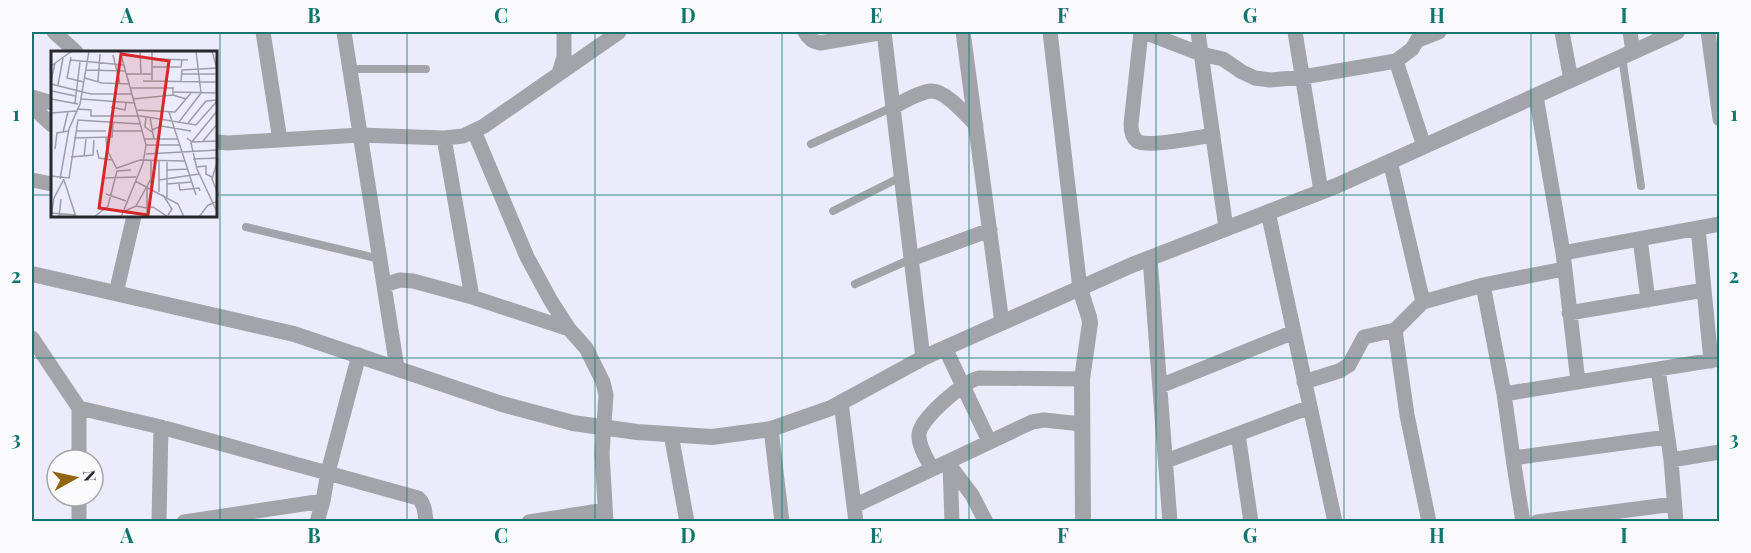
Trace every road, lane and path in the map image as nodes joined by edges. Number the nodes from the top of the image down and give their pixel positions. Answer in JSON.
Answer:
{"nodes":[{"id":1,"x":54,"y":32,"type":"edge"},
{"id":2,"x":263,"y":32,"type":"edge"},
{"id":3,"x":344,"y":32,"type":"edge"},
{"id":4,"x":564,"y":32,"type":"edge"},
{"id":5,"x":620,"y":32,"type":"edge"},
{"id":6,"x":805,"y":32,"type":"edge"},
{"id":7,"x":885,"y":32,"type":"edge"},
{"id":8,"x":963,"y":32,"type":"edge"},
{"id":9,"x":1050,"y":32,"type":"edge"},
{"id":10,"x":1142,"y":32,"type":"edge"},
{"id":11,"x":1198,"y":32,"type":"edge"},
{"id":12,"x":1295,"y":32,"type":"edge"},
{"id":13,"x":1439,"y":32,"type":"edge"},
{"id":14,"x":1562,"y":32,"type":"edge"},
{"id":15,"x":1630,"y":32,"type":"edge"},
{"id":16,"x":1677,"y":32,"type":"edge"},
{"id":17,"x":1708,"y":32,"type":"edge"},
{"id":18,"x":1420,"y":36,"type":"edge"},
{"id":19,"x":74,"y":51,"type":"edge"},
{"id":20,"x":1201,"y":54,"type":"junction"},
{"id":21,"x":1627,"y":54,"type":"junction"},
{"id":22,"x":1396,"y":61,"type":"junction"},
{"id":23,"x":350,"y":69,"type":"junction"},
{"id":24,"x":426,"y":69,"type":"dead end"},
{"id":25,"x":559,"y":73,"type":"junction"},
{"id":26,"x":1303,"y":77,"type":"junction"},
{"id":27,"x":1571,"y":80,"type":"junction"},
{"id":28,"x":1717,"y":88,"type":"edge"},
{"id":29,"x":1536,"y":96,"type":"junction"},
{"id":30,"x":32,"y":97,"type":"edge"},
{"id":31,"x":32,"y":102,"type":"edge"},
{"id":32,"x":51,"y":103,"type":"edge"},
{"id":33,"x":893,"y":107,"type":"junction"},
{"id":34,"x":1719,"y":119,"type":"edge"},
{"id":35,"x":51,"y":124,"type":"edge"},
{"id":36,"x":976,"y":125,"type":"junction"},
{"id":37,"x":474,"y":131,"type":"junction"},
{"id":38,"x":360,"y":135,"type":"junction"},
{"id":39,"x":1213,"y":135,"type":"junction"},
{"id":40,"x":444,"y":138,"type":"junction"},
{"id":41,"x":280,"y":140,"type":"junction"},
{"id":42,"x":218,"y":142,"type":"edge"},
{"id":43,"x":811,"y":144,"type":"dead end"},
{"id":44,"x":1424,"y":146,"type":"junction"},
{"id":45,"x":1390,"y":161,"type":"junction"},
{"id":46,"x":901,"y":177,"type":"junction"},
{"id":47,"x":32,"y":180,"type":"edge"},
{"id":48,"x":51,"y":184,"type":"edge"},
{"id":49,"x":1641,"y":186,"type":"dead end"},
{"id":50,"x":1322,"y":191,"type":"junction"},
{"id":51,"x":833,"y":211,"type":"dead end"},
{"id":52,"x":1268,"y":212,"type":"junction"},
{"id":53,"x":134,"y":218,"type":"edge"},
{"id":54,"x":1719,"y":224,"type":"edge"},
{"id":55,"x":246,"y":227,"type":"dead end"},
{"id":56,"x":1227,"y":228,"type":"junction"},
{"id":57,"x":1698,"y":228,"type":"junction"},
{"id":58,"x":990,"y":230,"type":"junction"},
{"id":59,"x":1640,"y":238,"type":"junction"},
{"id":60,"x":1563,"y":253,"type":"junction"},
{"id":61,"x":1150,"y":258,"type":"junction"},
{"id":62,"x":380,"y":259,"type":"junction"},
{"id":63,"x":911,"y":259,"type":"junction"},
{"id":64,"x":1564,"y":268,"type":"junction"},
{"id":65,"x":32,"y":274,"type":"edge"},
{"id":66,"x":855,"y":284,"type":"dead end"},
{"id":67,"x":384,"y":285,"type":"junction"},
{"id":68,"x":1484,"y":285,"type":"junction"},
{"id":69,"x":1080,"y":289,"type":"junction"},
{"id":70,"x":1704,"y":290,"type":"junction"},
{"id":71,"x":116,"y":293,"type":"junction"},
{"id":72,"x":472,"y":297,"type":"junction"},
{"id":73,"x":1648,"y":300,"type":"junction"},
{"id":74,"x":1423,"y":302,"type":"junction"},
{"id":75,"x":1569,"y":313,"type":"junction"},
{"id":76,"x":1002,"y":323,"type":"junction"},
{"id":77,"x":569,"y":329,"type":"junction"},
{"id":78,"x":1395,"y":330,"type":"junction"},
{"id":79,"x":1294,"y":332,"type":"junction"},
{"id":80,"x":32,"y":338,"type":"edge"},
{"id":81,"x":945,"y":348,"type":"junction"},
{"id":82,"x":359,"y":355,"type":"junction"},
{"id":83,"x":923,"y":357,"type":"junction"},
{"id":84,"x":1715,"y":360,"type":"edge"},
{"id":85,"x":397,"y":368,"type":"junction"},
{"id":86,"x":1658,"y":369,"type":"junction"},
{"id":87,"x":1082,"y":379,"type":"junction"},
{"id":88,"x":1305,"y":382,"type":"junction"},
{"id":89,"x":1578,"y":382,"type":"junction"},
{"id":90,"x":963,"y":385,"type":"junction"},
{"id":91,"x":1160,"y":386,"type":"junction"},
{"id":92,"x":1504,"y":394,"type":"junction"},
{"id":93,"x":841,"y":402,"type":"junction"},
{"id":94,"x":1310,"y":407,"type":"junction"},
{"id":95,"x":79,"y":408,"type":"junction"},
{"id":96,"x":1082,"y":424,"type":"junction"},
{"id":97,"x":161,"y":427,"type":"junction"},
{"id":98,"x":603,"y":427,"type":"junction"},
{"id":99,"x":771,"y":429,"type":"junction"},
{"id":100,"x":671,"y":434,"type":"junction"},
{"id":101,"x":1238,"y":434,"type":"junction"},
{"id":102,"x":1667,"y":437,"type":"junction"},
{"id":103,"x":989,"y":441,"type":"junction"},
{"id":104,"x":79,"y":448,"type":"edge"},
{"id":105,"x":1719,"y":452,"type":"edge"},
{"id":106,"x":1513,"y":458,"type":"junction"},
{"id":107,"x":1671,"y":460,"type":"junction"},
{"id":108,"x":1166,"y":461,"type":"junction"},
{"id":109,"x":950,"y":464,"type":"junction"},
{"id":110,"x":933,"y":469,"type":"junction"},
{"id":111,"x":328,"y":472,"type":"junction"},
{"id":112,"x":323,"y":501,"type":"junction"},
{"id":113,"x":1674,"y":504,"type":"junction"},
{"id":114,"x":855,"y":514,"type":"edge"},
{"id":115,"x":605,"y":516,"type":"edge"},
{"id":116,"x":190,"y":521,"type":"edge"},
{"id":117,"x":159,"y":522,"type":"edge"},
{"id":118,"x":317,"y":522,"type":"edge"},
{"id":119,"x":426,"y":522,"type":"edge"},
{"id":120,"x":529,"y":522,"type":"edge"},
{"id":121,"x":687,"y":522,"type":"edge"},
{"id":122,"x":782,"y":522,"type":"edge"},
{"id":123,"x":952,"y":522,"type":"edge"},
{"id":124,"x":986,"y":522,"type":"edge"},
{"id":125,"x":1083,"y":522,"type":"edge"},
{"id":126,"x":1170,"y":522,"type":"edge"},
{"id":127,"x":1251,"y":522,"type":"edge"},
{"id":128,"x":1335,"y":522,"type":"edge"},
{"id":129,"x":1429,"y":522,"type":"edge"},
{"id":130,"x":1523,"y":522,"type":"edge"},
{"id":131,"x":1537,"y":522,"type":"edge"},
{"id":132,"x":1676,"y":522,"type":"edge"}],
"edges":[{"from":1,"to":19,"type":"street"},
{"from":2,"to":41,"type":"street"},
{"from":3,"to":23,"type":"street"},
{"from":4,"to":25,"type":"street"},
{"from":5,"to":25,"type":"street"},
{"from":6,"to":7,"type":"street"},
{"from":7,"to":33,"type":"street"},
{"from":8,"to":36,"type":"street"},
{"from":9,"to":69,"type":"street"},
{"from":10,"to":20,"type":"street"},
{"from":10,"to":39,"type":"street"},
{"from":11,"to":20,"type":"street"},
{"from":12,"to":26,"type":"street"},
{"from":13,"to":18,"type":"street"},
{"from":14,"to":27,"type":"street"},
{"from":15,"to":21,"type":"street"},
{"from":16,"to":21,"type":"street"},
{"from":17,"to":28,"type":"street"},
{"from":18,"to":22,"type":"street"},
{"from":20,"to":26,"type":"street"},
{"from":20,"to":39,"type":"street"},
{"from":21,"to":27,"type":"street"},
{"from":21,"to":49,"type":"lane"},
{"from":22,"to":26,"type":"street"},
{"from":22,"to":44,"type":"street"},
{"from":23,"to":24,"type":"lane"},
{"from":23,"to":38,"type":"street"},
{"from":25,"to":37,"type":"street"},
{"from":26,"to":50,"type":"street"},
{"from":27,"to":29,"type":"street"},
{"from":28,"to":34,"type":"street"},
{"from":29,"to":44,"type":"street"},
{"from":29,"to":60,"type":"street"},
{"from":30,"to":32,"type":"street"},
{"from":31,"to":35,"type":"street"},
{"from":33,"to":36,"type":"street"},
{"from":33,"to":43,"type":"lane"},
{"from":33,"to":46,"type":"street"},
{"from":36,"to":58,"type":"street"},
{"from":37,"to":40,"type":"street"},
{"from":37,"to":77,"type":"street"},
{"from":38,"to":40,"type":"street"},
{"from":38,"to":41,"type":"street"},
{"from":38,"to":62,"type":"street"},
{"from":39,"to":56,"type":"street"},
{"from":40,"to":72,"type":"street"},
{"from":41,"to":42,"type":"street"},
{"from":44,"to":45,"type":"street"},
{"from":45,"to":50,"type":"street"},
{"from":45,"to":74,"type":"street"},
{"from":46,"to":51,"type":"lane"},
{"from":46,"to":63,"type":"street"},
{"from":47,"to":48,"type":"street"},
{"from":50,"to":52,"type":"street"},
{"from":52,"to":56,"type":"street"},
{"from":52,"to":79,"type":"street"},
{"from":53,"to":71,"type":"street"},
{"from":54,"to":57,"type":"street"},
{"from":55,"to":62,"type":"lane"},
{"from":56,"to":61,"type":"street"},
{"from":57,"to":59,"type":"street"},
{"from":57,"to":70,"type":"street"},
{"from":58,"to":63,"type":"street"},
{"from":58,"to":76,"type":"street"},
{"from":59,"to":60,"type":"street"},
{"from":59,"to":73,"type":"street"},
{"from":60,"to":64,"type":"street"},
{"from":61,"to":69,"type":"street"},
{"from":61,"to":91,"type":"street"},
{"from":62,"to":67,"type":"street"},
{"from":63,"to":66,"type":"lane"},
{"from":63,"to":83,"type":"street"},
{"from":64,"to":68,"type":"street"},
{"from":64,"to":75,"type":"street"},
{"from":65,"to":71,"type":"street"},
{"from":67,"to":72,"type":"street"},
{"from":67,"to":85,"type":"street"},
{"from":68,"to":74,"type":"street"},
{"from":68,"to":92,"type":"street"},
{"from":69,"to":76,"type":"street"},
{"from":69,"to":87,"type":"street"},
{"from":70,"to":73,"type":"street"},
{"from":70,"to":84,"type":"street"},
{"from":71,"to":82,"type":"street"},
{"from":72,"to":77,"type":"street"},
{"from":73,"to":75,"type":"street"},
{"from":74,"to":78,"type":"street"},
{"from":75,"to":89,"type":"street"},
{"from":76,"to":81,"type":"street"},
{"from":77,"to":98,"type":"street"},
{"from":78,"to":88,"type":"street"},
{"from":78,"to":129,"type":"street"},
{"from":79,"to":88,"type":"street"},
{"from":79,"to":91,"type":"street"},
{"from":80,"to":95,"type":"street"},
{"from":81,"to":83,"type":"street"},
{"from":81,"to":90,"type":"street"},
{"from":82,"to":85,"type":"street"},
{"from":82,"to":111,"type":"street"},
{"from":83,"to":93,"type":"street"},
{"from":84,"to":86,"type":"street"},
{"from":85,"to":98,"type":"street"},
{"from":86,"to":89,"type":"street"},
{"from":86,"to":102,"type":"street"},
{"from":87,"to":90,"type":"street"},
{"from":87,"to":96,"type":"street"},
{"from":88,"to":94,"type":"street"},
{"from":89,"to":92,"type":"street"},
{"from":90,"to":103,"type":"street"},
{"from":90,"to":110,"type":"street"},
{"from":91,"to":108,"type":"street"},
{"from":92,"to":106,"type":"street"},
{"from":93,"to":99,"type":"street"},
{"from":93,"to":114,"type":"street"},
{"from":94,"to":101,"type":"street"},
{"from":94,"to":128,"type":"street"},
{"from":95,"to":97,"type":"street"},
{"from":95,"to":104,"type":"street"},
{"from":96,"to":103,"type":"street"},
{"from":96,"to":125,"type":"street"},
{"from":97,"to":111,"type":"street"},
{"from":97,"to":117,"type":"street"},
{"from":98,"to":100,"type":"street"},
{"from":98,"to":115,"type":"street"},
{"from":99,"to":100,"type":"street"},
{"from":99,"to":122,"type":"street"},
{"from":100,"to":121,"type":"street"},
{"from":101,"to":108,"type":"street"},
{"from":101,"to":127,"type":"street"},
{"from":102,"to":106,"type":"street"},
{"from":102,"to":107,"type":"street"},
{"from":103,"to":109,"type":"street"},
{"from":105,"to":107,"type":"street"},
{"from":106,"to":130,"type":"street"},
{"from":107,"to":113,"type":"street"},
{"from":108,"to":126,"type":"street"},
{"from":109,"to":110,"type":"street"},
{"from":109,"to":123,"type":"street"},
{"from":109,"to":124,"type":"street"},
{"from":110,"to":114,"type":"street"},
{"from":111,"to":112,"type":"street"},
{"from":111,"to":119,"type":"street"},
{"from":112,"to":116,"type":"street"},
{"from":112,"to":118,"type":"street"},
{"from":113,"to":131,"type":"street"},
{"from":113,"to":132,"type":"street"},
{"from":115,"to":120,"type":"street"}]}
